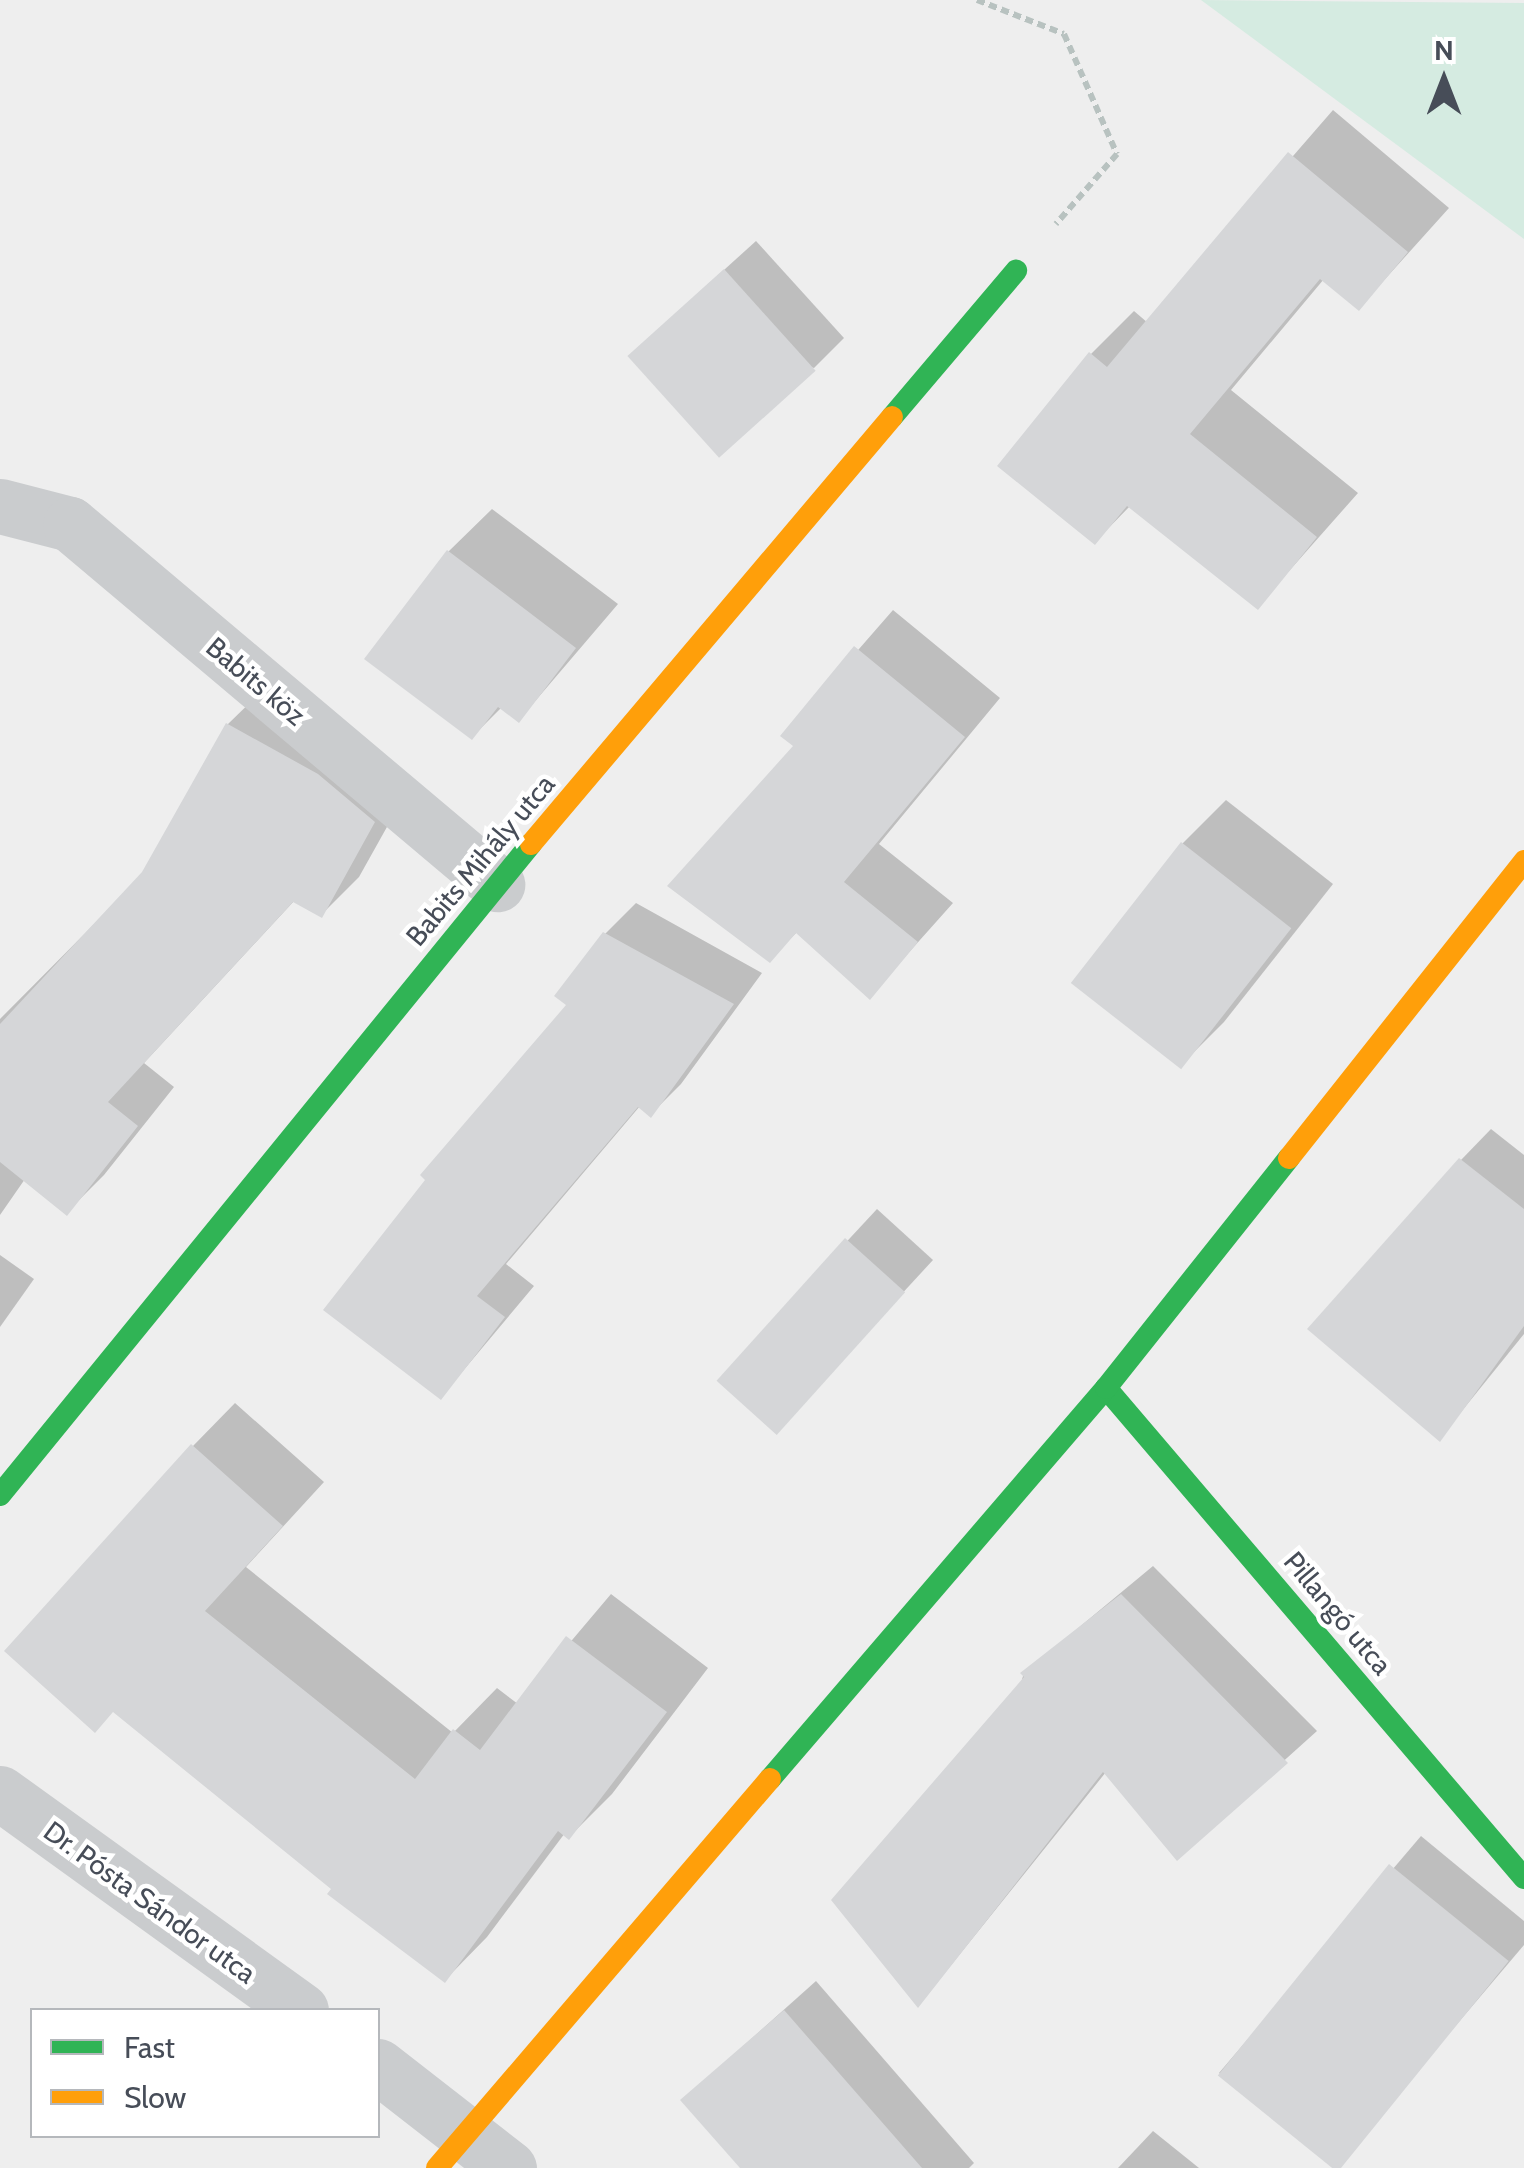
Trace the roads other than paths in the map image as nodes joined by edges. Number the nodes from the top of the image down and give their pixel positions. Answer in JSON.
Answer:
{"nodes":[{"id":1,"x":1016,"y":270,"type":"road end"},
{"id":2,"x":0,"y":506,"type":"edge"},
{"id":3,"x":1524,"y":862,"type":"edge"},
{"id":4,"x":496,"y":884,"type":"junction"},
{"id":5,"x":1106,"y":1388,"type":"junction"},
{"id":6,"x":0,"y":1495,"type":"edge"},
{"id":7,"x":0,"y":1793,"type":"edge"},
{"id":8,"x":1524,"y":1878,"type":"edge"},
{"id":9,"x":297,"y":2008,"type":"edge"},
{"id":10,"x":380,"y":2068,"type":"edge"},
{"id":11,"x":453,"y":2150,"type":"edge"},
{"id":12,"x":509,"y":2168,"type":"edge"}],
"edges":[{"from":1,"to":4,"type":"street","name":"Babits Mihály utca"},
{"from":2,"to":4,"type":"street","name":"Babits köz"},
{"from":3,"to":5,"type":"street"},
{"from":4,"to":6,"type":"street","name":"Babits Mihály utca"},
{"from":5,"to":8,"type":"street","name":"Pillangó utca"},
{"from":5,"to":11,"type":"street"},
{"from":7,"to":9,"type":"street","name":"Dr. Pósta Sándor utca"},
{"from":10,"to":11,"type":"street"},
{"from":11,"to":12,"type":"street"}]}
